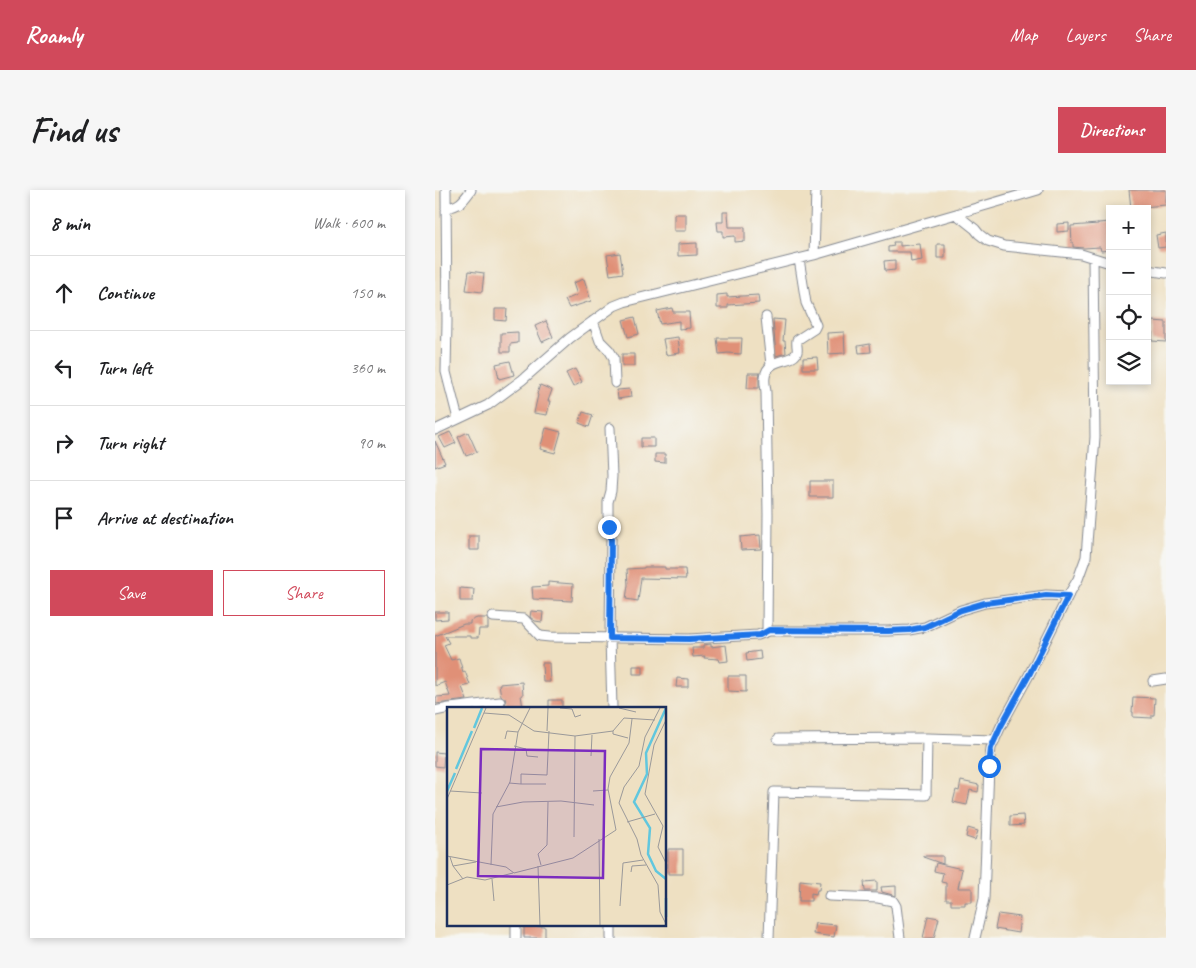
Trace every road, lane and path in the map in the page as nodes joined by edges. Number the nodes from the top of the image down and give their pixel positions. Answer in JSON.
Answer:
{"nodes":[{"id":1,"x":446,"y":190,"type":"edge"},
{"id":2,"x":459,"y":190,"type":"edge"},
{"id":3,"x":471,"y":190,"type":"edge"},
{"id":4,"x":816,"y":190,"type":"edge"},
{"id":5,"x":1038,"y":190,"type":"edge"},
{"id":6,"x":462,"y":202,"type":"junction"},
{"id":7,"x":446,"y":208,"type":"junction"},
{"id":8,"x":957,"y":214,"type":"junction"},
{"id":9,"x":814,"y":255,"type":"junction"},
{"id":10,"x":1093,"y":258,"type":"junction"},
{"id":11,"x":799,"y":259,"type":"junction"},
{"id":12,"x":1106,"y":262,"type":"edge"},
{"id":13,"x":1151,"y":271,"type":"edge"},
{"id":14,"x":1166,"y":273,"type":"edge"},
{"id":15,"x":767,"y":317,"type":"dead end"},
{"id":16,"x":593,"y":322,"type":"junction"},
{"id":17,"x":771,"y":365,"type":"junction"},
{"id":18,"x":615,"y":383,"type":"dead end"},
{"id":19,"x":458,"y":419,"type":"junction"},
{"id":20,"x":610,"y":428,"type":"dead end"},
{"id":21,"x":435,"y":430,"type":"edge"},
{"id":22,"x":1068,"y":596,"type":"junction"},
{"id":23,"x":493,"y":617,"type":"dead end"},
{"id":24,"x":767,"y":632,"type":"junction"},
{"id":25,"x":610,"y":638,"type":"junction"},
{"id":26,"x":1166,"y":679,"type":"edge"},
{"id":27,"x":1153,"y":681,"type":"dead end"},
{"id":28,"x":500,"y":702,"type":"dead end"},
{"id":29,"x":458,"y":707,"type":"edge"},
{"id":30,"x":612,"y":707,"type":"edge"},
{"id":31,"x":778,"y":738,"type":"dead end"},
{"id":32,"x":927,"y":738,"type":"junction"},
{"id":33,"x":995,"y":740,"type":"junction"},
{"id":34,"x":829,"y":896,"type":"dead end"},
{"id":35,"x":769,"y":938,"type":"edge"},
{"id":36,"x":900,"y":938,"type":"edge"},
{"id":37,"x":975,"y":938,"type":"edge"}],
"edges":[{"from":1,"to":7,"type":"street"},
{"from":2,"to":6,"type":"street"},
{"from":3,"to":6,"type":"street"},
{"from":4,"to":9,"type":"street"},
{"from":5,"to":8,"type":"street"},
{"from":6,"to":7,"type":"street"},
{"from":7,"to":19,"type":"street"},
{"from":8,"to":9,"type":"street"},
{"from":8,"to":10,"type":"street"},
{"from":9,"to":11,"type":"street"},
{"from":10,"to":12,"type":"street"},
{"from":10,"to":22,"type":"street"},
{"from":11,"to":16,"type":"street"},
{"from":11,"to":17,"type":"street"},
{"from":13,"to":14,"type":"street"},
{"from":15,"to":17,"type":"street"},
{"from":16,"to":18,"type":"street"},
{"from":16,"to":19,"type":"street"},
{"from":17,"to":24,"type":"street"},
{"from":19,"to":21,"type":"street"},
{"from":20,"to":25,"type":"street"},
{"from":22,"to":24,"type":"street"},
{"from":22,"to":33,"type":"street"},
{"from":23,"to":25,"type":"street"},
{"from":24,"to":25,"type":"street"},
{"from":25,"to":30,"type":"street"},
{"from":26,"to":27,"type":"street"},
{"from":28,"to":29,"type":"street"},
{"from":31,"to":32,"type":"street"},
{"from":32,"to":33,"type":"street"},
{"from":32,"to":35,"type":"street"},
{"from":33,"to":37,"type":"street"},
{"from":34,"to":36,"type":"street"}]}
